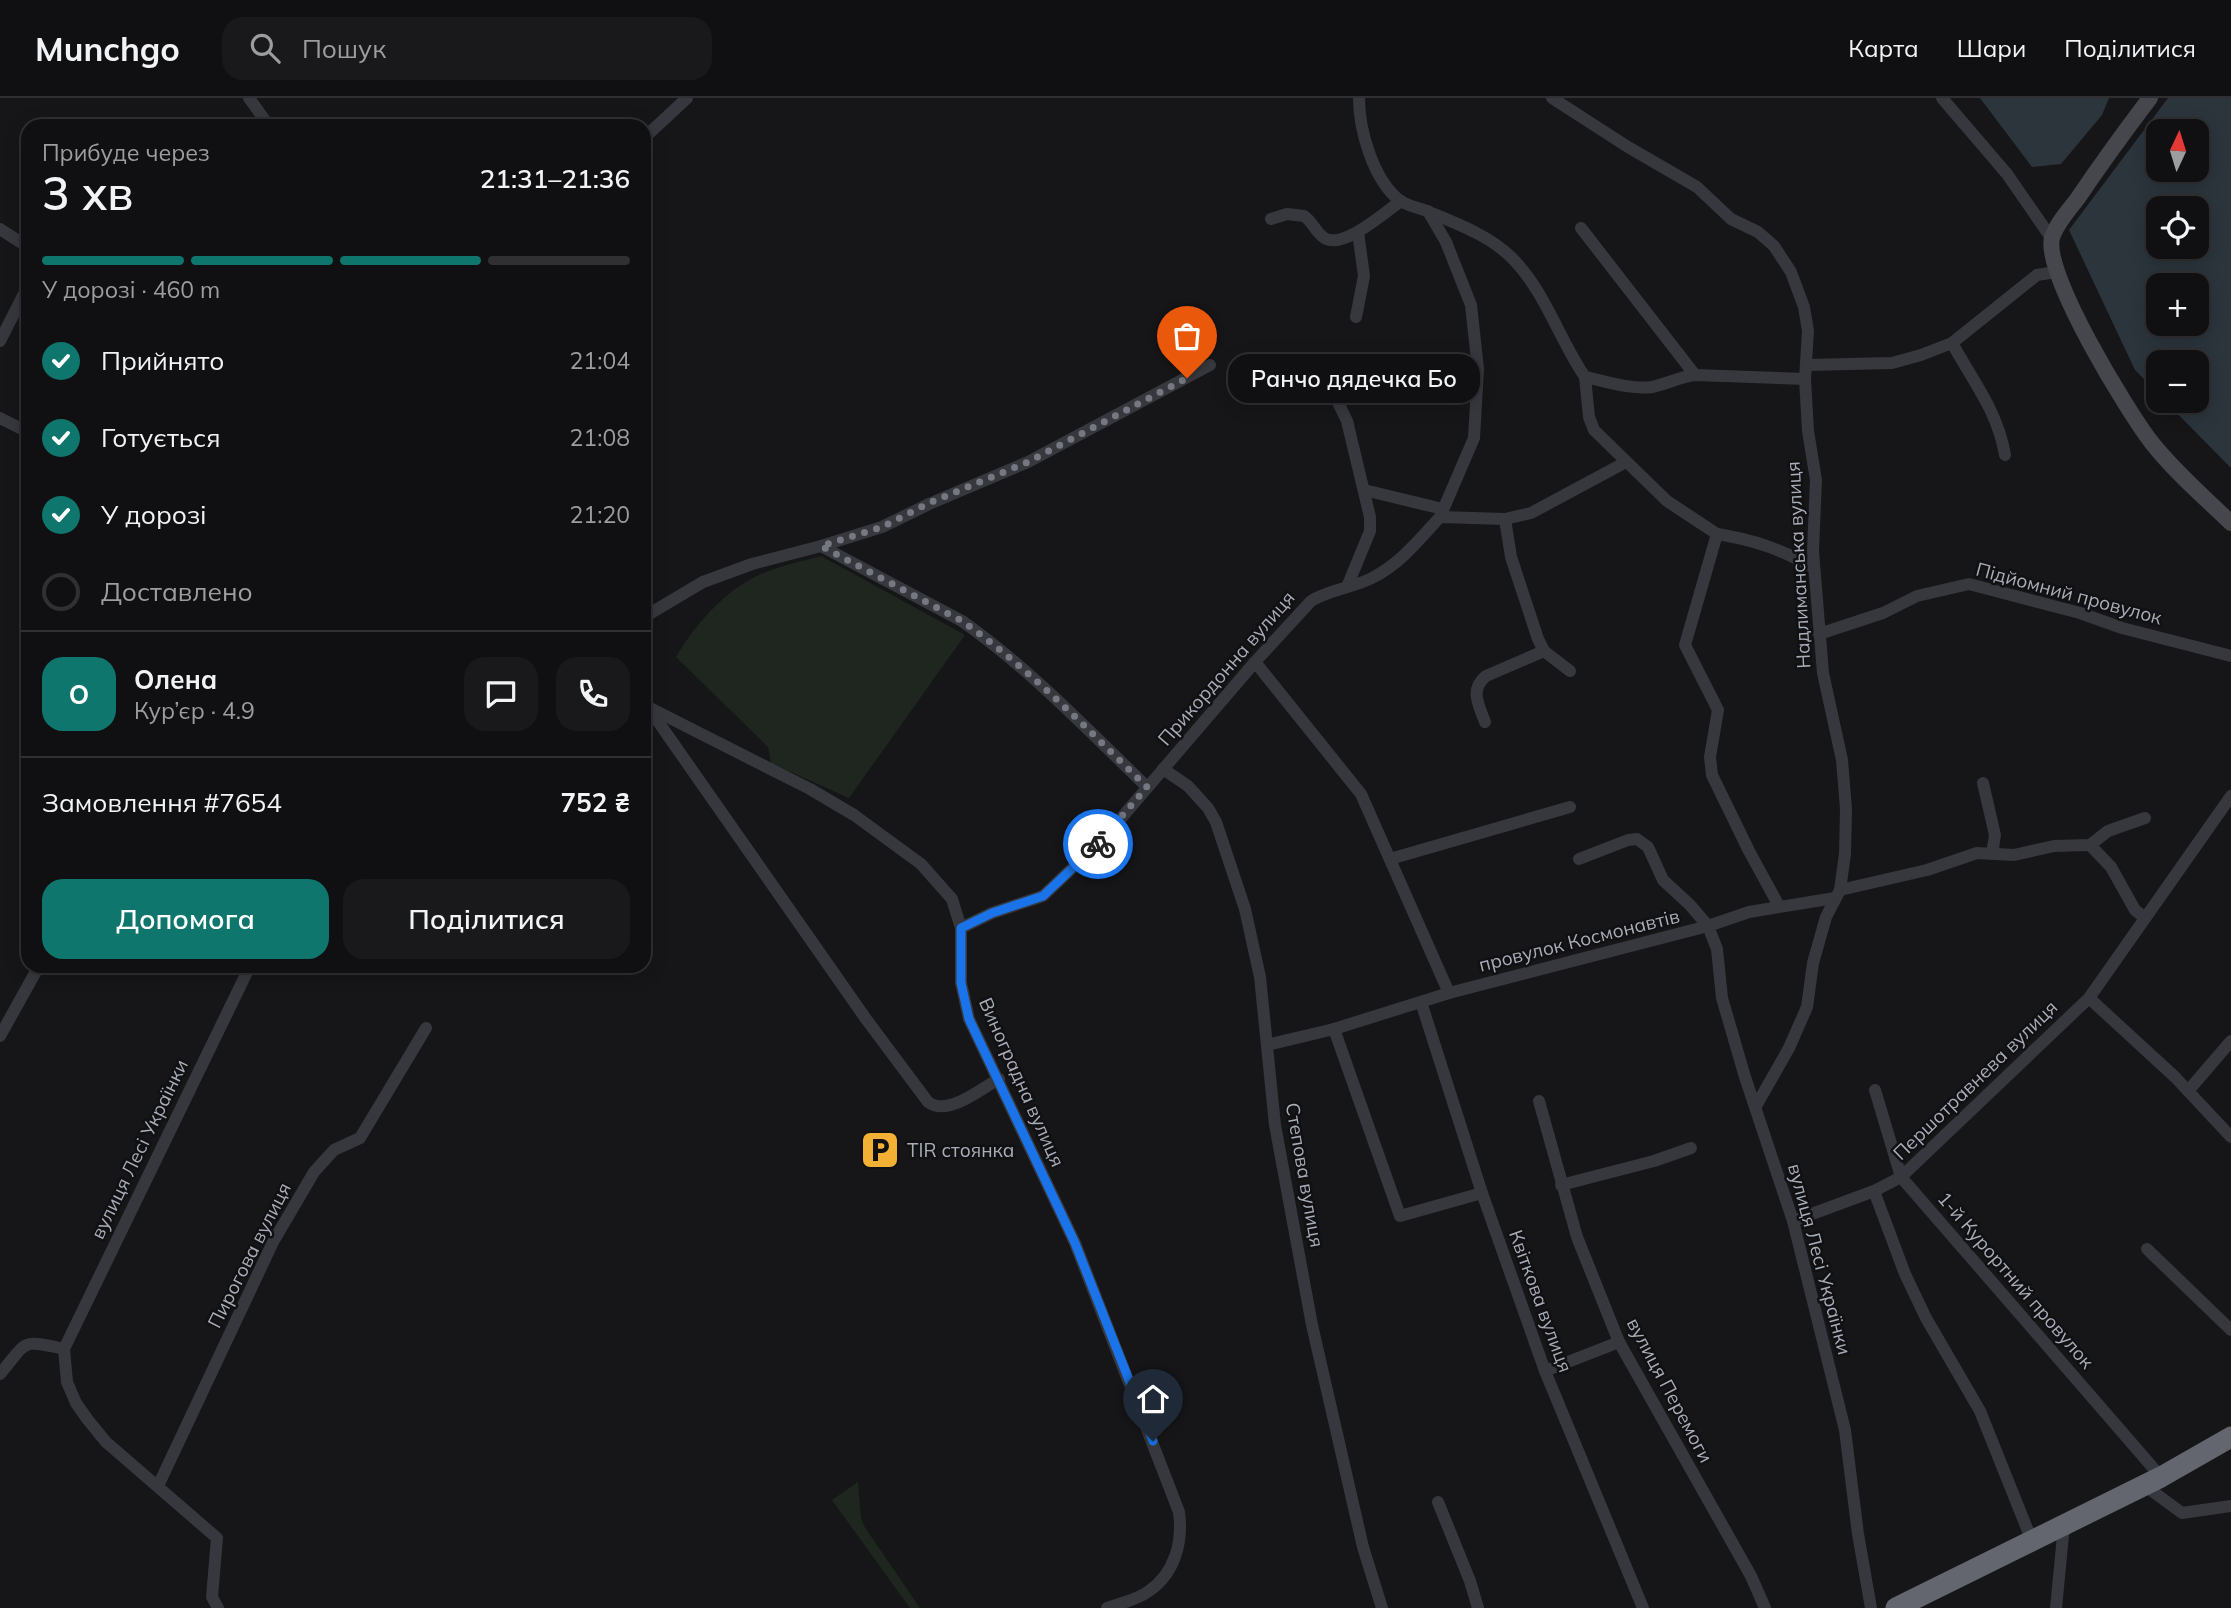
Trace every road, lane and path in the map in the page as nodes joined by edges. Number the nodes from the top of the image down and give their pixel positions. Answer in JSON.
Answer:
{"nodes":[{"id":1,"x":249,"y":98,"type":"edge"},
{"id":2,"x":687,"y":98,"type":"edge"},
{"id":3,"x":1359,"y":98,"type":"edge"},
{"id":4,"x":1552,"y":98,"type":"edge"},
{"id":5,"x":1942,"y":98,"type":"edge"},
{"id":6,"x":2150,"y":98,"type":"edge"},
{"id":7,"x":264,"y":119,"type":"edge"},
{"id":8,"x":651,"y":131,"type":"edge"},
{"id":9,"x":1401,"y":201,"type":"junction"},
{"id":10,"x":1428,"y":211,"type":"junction"},
{"id":11,"x":1271,"y":219,"type":"dead end"},
{"id":12,"x":1581,"y":228,"type":"dead end"},
{"id":13,"x":0,"y":229,"type":"edge"},
{"id":14,"x":1358,"y":232,"type":"junction"},
{"id":15,"x":2052,"y":239,"type":"junction"},
{"id":16,"x":21,"y":242,"type":"edge"},
{"id":17,"x":2056,"y":272,"type":"junction"},
{"id":18,"x":21,"y":300,"type":"edge"},
{"id":19,"x":1356,"y":317,"type":"dead end"},
{"id":20,"x":0,"y":341,"type":"edge"},
{"id":21,"x":1952,"y":343,"type":"junction"},
{"id":22,"x":1210,"y":365,"type":"dead end"},
{"id":23,"x":1807,"y":365,"type":"junction"},
{"id":24,"x":1322,"y":369,"type":"dead end"},
{"id":25,"x":1695,"y":375,"type":"junction"},
{"id":26,"x":1585,"y":377,"type":"junction"},
{"id":27,"x":1805,"y":379,"type":"junction"},
{"id":28,"x":0,"y":418,"type":"edge"},
{"id":29,"x":21,"y":428,"type":"edge"},
{"id":30,"x":2005,"y":455,"type":"dead end"},
{"id":31,"x":1626,"y":461,"type":"junction"},
{"id":32,"x":1364,"y":490,"type":"junction"},
{"id":33,"x":1442,"y":513,"type":"junction"},
{"id":34,"x":1505,"y":519,"type":"junction"},
{"id":35,"x":2231,"y":523,"type":"edge"},
{"id":36,"x":1717,"y":534,"type":"junction"},
{"id":37,"x":821,"y":546,"type":"junction"},
{"id":38,"x":1814,"y":568,"type":"junction"},
{"id":39,"x":1347,"y":587,"type":"junction"},
{"id":40,"x":651,"y":613,"type":"edge"},
{"id":41,"x":1819,"y":634,"type":"junction"},
{"id":42,"x":1544,"y":651,"type":"junction"},
{"id":43,"x":2231,"y":656,"type":"edge"},
{"id":44,"x":1255,"y":662,"type":"junction"},
{"id":45,"x":1570,"y":671,"type":"dead end"},
{"id":46,"x":651,"y":707,"type":"edge"},
{"id":47,"x":651,"y":711,"type":"edge"},
{"id":48,"x":1485,"y":722,"type":"dead end"},
{"id":49,"x":1163,"y":769,"type":"junction"},
{"id":50,"x":1983,"y":783,"type":"dead end"},
{"id":51,"x":1147,"y":787,"type":"junction"},
{"id":52,"x":2231,"y":796,"type":"edge"},
{"id":53,"x":1570,"y":807,"type":"dead end"},
{"id":54,"x":2145,"y":818,"type":"dead end"},
{"id":55,"x":2090,"y":845,"type":"junction"},
{"id":56,"x":1992,"y":854,"type":"junction"},
{"id":57,"x":1390,"y":859,"type":"junction"},
{"id":58,"x":1579,"y":859,"type":"dead end"},
{"id":59,"x":1837,"y":894,"type":"junction"},
{"id":60,"x":1779,"y":906,"type":"junction"},
{"id":61,"x":2145,"y":918,"type":"junction"},
{"id":62,"x":1708,"y":926,"type":"junction"},
{"id":63,"x":961,"y":928,"type":"junction"},
{"id":64,"x":35,"y":973,"type":"edge"},
{"id":65,"x":247,"y":973,"type":"edge"},
{"id":66,"x":1449,"y":993,"type":"junction"},
{"id":67,"x":2089,"y":998,"type":"junction"},
{"id":68,"x":1420,"y":1002,"type":"junction"},
{"id":69,"x":426,"y":1028,"type":"dead end"},
{"id":70,"x":1334,"y":1029,"type":"junction"},
{"id":71,"x":0,"y":1036,"type":"edge"},
{"id":72,"x":2231,"y":1041,"type":"edge"},
{"id":73,"x":1267,"y":1045,"type":"junction"},
{"id":74,"x":999,"y":1079,"type":"junction"},
{"id":75,"x":1875,"y":1090,"type":"dead end"},
{"id":76,"x":2188,"y":1091,"type":"junction"},
{"id":77,"x":1539,"y":1101,"type":"dead end"},
{"id":78,"x":1756,"y":1107,"type":"junction"},
{"id":79,"x":2231,"y":1137,"type":"edge"},
{"id":80,"x":1690,"y":1148,"type":"dead end"},
{"id":81,"x":1901,"y":1177,"type":"junction"},
{"id":82,"x":1561,"y":1185,"type":"junction"},
{"id":83,"x":1874,"y":1191,"type":"junction"},
{"id":84,"x":1482,"y":1193,"type":"junction"},
{"id":85,"x":1793,"y":1221,"type":"junction"},
{"id":86,"x":2147,"y":1249,"type":"dead end"},
{"id":87,"x":2231,"y":1331,"type":"edge"},
{"id":88,"x":1619,"y":1342,"type":"junction"},
{"id":89,"x":64,"y":1349,"type":"junction"},
{"id":90,"x":1545,"y":1371,"type":"junction"},
{"id":91,"x":0,"y":1374,"type":"edge"},
{"id":92,"x":2231,"y":1437,"type":"edge"},
{"id":93,"x":2152,"y":1481,"type":"junction"},
{"id":94,"x":158,"y":1486,"type":"junction"},
{"id":95,"x":1438,"y":1502,"type":"dead end"},
{"id":96,"x":2231,"y":1506,"type":"edge"},
{"id":97,"x":2064,"y":1525,"type":"junction"},
{"id":98,"x":2032,"y":1541,"type":"junction"},
{"id":99,"x":218,"y":1608,"type":"edge"},
{"id":100,"x":1107,"y":1608,"type":"edge"},
{"id":101,"x":1382,"y":1608,"type":"edge"},
{"id":102,"x":1478,"y":1608,"type":"edge"},
{"id":103,"x":1643,"y":1608,"type":"edge"},
{"id":104,"x":1765,"y":1608,"type":"edge"},
{"id":105,"x":1871,"y":1608,"type":"edge"},
{"id":106,"x":1896,"y":1608,"type":"edge"},
{"id":107,"x":2056,"y":1608,"type":"edge"}],
"edges":[{"from":1,"to":7,"type":"street"},
{"from":2,"to":8,"type":"street"},
{"from":3,"to":9,"type":"street"},
{"from":4,"to":23,"type":"street","name":"Надлиманська вулиця"},
{"from":5,"to":15,"type":"street"},
{"from":6,"to":15,"type":"street"},
{"from":9,"to":10,"type":"street"},
{"from":9,"to":14,"type":"street"},
{"from":10,"to":26,"type":"street"},
{"from":10,"to":33,"type":"street","name":"Прикордонна вулиця"},
{"from":11,"to":14,"type":"street"},
{"from":12,"to":25,"type":"street"},
{"from":13,"to":16,"type":"street"},
{"from":14,"to":19,"type":"street"},
{"from":15,"to":17,"type":"street"},
{"from":17,"to":21,"type":"street"},
{"from":17,"to":35,"type":"street"},
{"from":18,"to":20,"type":"street"},
{"from":21,"to":23,"type":"street"},
{"from":21,"to":30,"type":"street"},
{"from":22,"to":37,"type":"street"},
{"from":23,"to":27,"type":"street","name":"Надлиманська вулиця"},
{"from":24,"to":32,"type":"street"},
{"from":25,"to":26,"type":"street"},
{"from":25,"to":27,"type":"street"},
{"from":26,"to":31,"type":"street"},
{"from":27,"to":38,"type":"street","name":"Надлиманська вулиця"},
{"from":28,"to":29,"type":"street"},
{"from":31,"to":34,"type":"street"},
{"from":31,"to":36,"type":"street"},
{"from":32,"to":33,"type":"street"},
{"from":32,"to":39,"type":"street"},
{"from":33,"to":34,"type":"street"},
{"from":33,"to":39,"type":"street","name":"Прикордонна вулиця"},
{"from":34,"to":42,"type":"street"},
{"from":36,"to":38,"type":"street"},
{"from":36,"to":60,"type":"street"},
{"from":37,"to":40,"type":"street"},
{"from":37,"to":51,"type":"street"},
{"from":38,"to":41,"type":"street","name":"Надлиманська вулиця"},
{"from":39,"to":44,"type":"street","name":"Прикордонна вулиця"},
{"from":41,"to":43,"type":"street","name":"Підйомний провулок"},
{"from":41,"to":59,"type":"street","name":"Надлиманська вулиця"},
{"from":42,"to":45,"type":"street"},
{"from":42,"to":48,"type":"street"},
{"from":44,"to":49,"type":"street","name":"Прикордонна вулиця"},
{"from":44,"to":57,"type":"street"},
{"from":46,"to":63,"type":"street","name":"Виноградна вулиця"},
{"from":47,"to":74,"type":"street"},
{"from":49,"to":51,"type":"street","name":"Прикордонна вулиця"},
{"from":49,"to":73,"type":"street","name":"Степова вулиця"},
{"from":50,"to":56,"type":"street"},
{"from":51,"to":63,"type":"street","name":"Прикордонна вулиця"},
{"from":52,"to":61,"type":"street","name":"Першотравнева вулиця"},
{"from":53,"to":57,"type":"street"},
{"from":54,"to":55,"type":"street"},
{"from":55,"to":56,"type":"street"},
{"from":55,"to":61,"type":"street"},
{"from":56,"to":59,"type":"street"},
{"from":57,"to":66,"type":"street"},
{"from":58,"to":62,"type":"street"},
{"from":59,"to":60,"type":"street","name":"провулок Космонавтів"},
{"from":59,"to":78,"type":"street","name":"Надлиманська вулиця"},
{"from":60,"to":62,"type":"street","name":"провулок Космонавтів"},
{"from":61,"to":67,"type":"street","name":"Першотравнева вулиця"},
{"from":62,"to":66,"type":"street","name":"провулок Космонавтів"},
{"from":62,"to":78,"type":"street","name":"вулиця Лесі Українки"},
{"from":63,"to":74,"type":"street","name":"Виноградна вулиця"},
{"from":64,"to":71,"type":"street"},
{"from":65,"to":89,"type":"street","name":"вулиця Лесі Українки"},
{"from":66,"to":68,"type":"street","name":"провулок Космонавтів"},
{"from":67,"to":76,"type":"street"},
{"from":67,"to":81,"type":"street","name":"Першотравнева вулиця"},
{"from":68,"to":70,"type":"street","name":"провулок Космонавтів"},
{"from":68,"to":84,"type":"street","name":"Квіткова вулиця"},
{"from":69,"to":94,"type":"street","name":"Пирогова вулиця"},
{"from":70,"to":73,"type":"street","name":"провулок Космонавтів"},
{"from":70,"to":84,"type":"street"},
{"from":72,"to":76,"type":"street"},
{"from":73,"to":101,"type":"street","name":"Степова вулиця"},
{"from":74,"to":100,"type":"street","name":"Виноградна вулиця"},
{"from":75,"to":81,"type":"street","name":"1-й Курортний провулок"},
{"from":76,"to":79,"type":"street"},
{"from":77,"to":82,"type":"street","name":"вулиця Перемоги"},
{"from":78,"to":85,"type":"street","name":"вулиця Лесі Українки"},
{"from":80,"to":82,"type":"street"},
{"from":81,"to":83,"type":"street","name":"Першотравнева вулиця"},
{"from":81,"to":93,"type":"street","name":"1-й Курортний провулок"},
{"from":82,"to":88,"type":"street","name":"вулиця Перемоги"},
{"from":83,"to":85,"type":"street","name":"Першотравнева вулиця"},
{"from":83,"to":98,"type":"street"},
{"from":84,"to":90,"type":"street","name":"Квіткова вулиця"},
{"from":85,"to":105,"type":"street","name":"вулиця Лесі Українки"},
{"from":86,"to":87,"type":"street"},
{"from":88,"to":90,"type":"street"},
{"from":88,"to":104,"type":"street","name":"вулиця Перемоги"},
{"from":89,"to":91,"type":"street"},
{"from":89,"to":94,"type":"street"},
{"from":90,"to":103,"type":"street","name":"Квіткова вулиця"},
{"from":92,"to":93,"type":"highway"},
{"from":93,"to":96,"type":"street","name":"1-й Курортний провулок"},
{"from":93,"to":97,"type":"highway"},
{"from":94,"to":99,"type":"street"},
{"from":95,"to":102,"type":"street"},
{"from":97,"to":98,"type":"highway"},
{"from":97,"to":107,"type":"street"},
{"from":98,"to":106,"type":"highway"}]}
